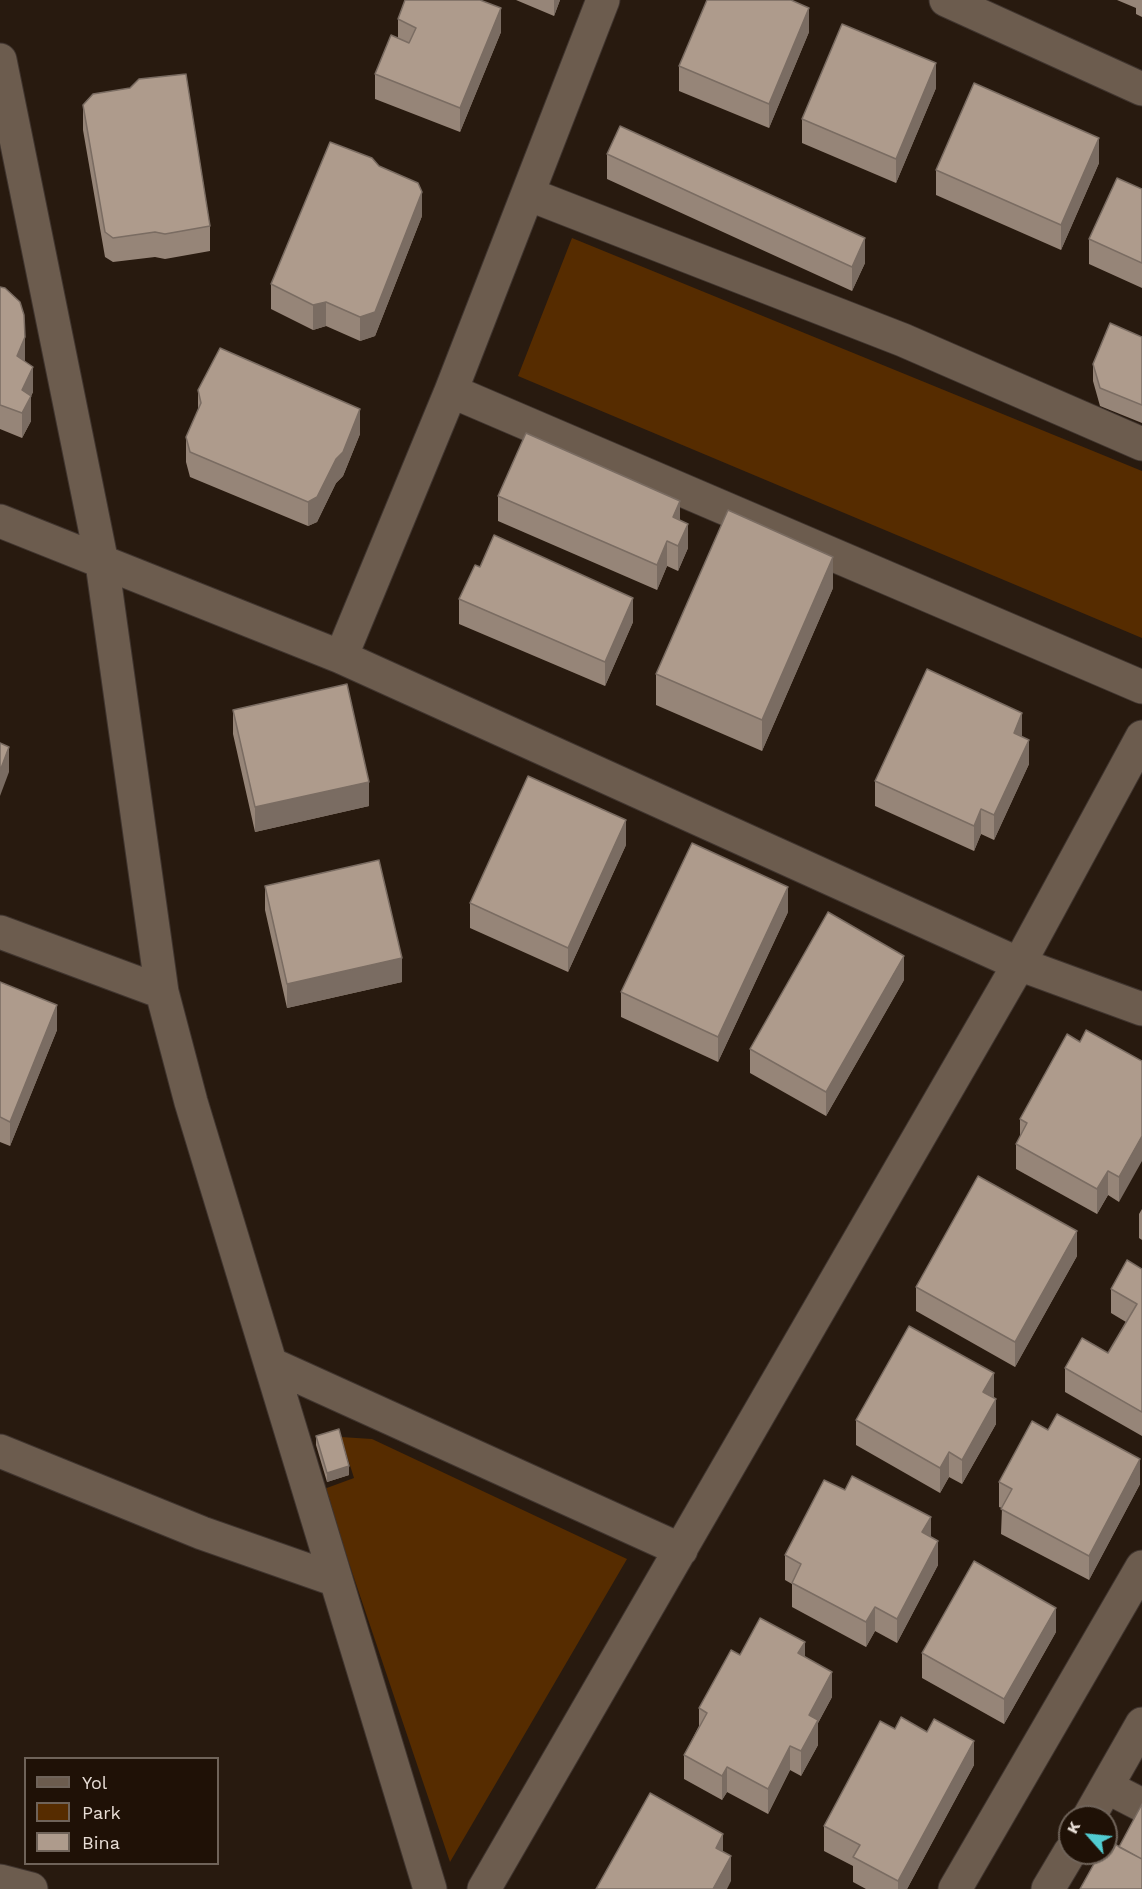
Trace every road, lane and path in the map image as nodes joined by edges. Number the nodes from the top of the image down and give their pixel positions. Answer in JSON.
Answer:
{"nodes":[{"id":1,"x":603,"y":0,"type":"edge"},
{"id":2,"x":946,"y":0,"type":"edge"},
{"id":3,"x":0,"y":60,"type":"edge"},
{"id":4,"x":1142,"y":89,"type":"edge"},
{"id":5,"x":528,"y":194,"type":"junction"},
{"id":6,"x":451,"y":391,"type":"junction"},
{"id":7,"x":1142,"y":444,"type":"edge"},
{"id":8,"x":0,"y":521,"type":"edge"},
{"id":9,"x":102,"y":563,"type":"junction"},
{"id":10,"x":341,"y":657,"type":"junction"},
{"id":11,"x":1142,"y":687,"type":"edge"},
{"id":12,"x":1142,"y":737,"type":"edge"},
{"id":13,"x":0,"y":932,"type":"edge"},
{"id":14,"x":1019,"y":964,"type":"junction"},
{"id":15,"x":162,"y":992,"type":"junction"},
{"id":16,"x":1142,"y":1009,"type":"edge"},
{"id":17,"x":271,"y":1364,"type":"junction"},
{"id":18,"x":0,"y":1451,"type":"edge"},
{"id":19,"x":681,"y":1550,"type":"junction"},
{"id":20,"x":1142,"y":1567,"type":"edge"},
{"id":21,"x":336,"y":1580,"type":"junction"},
{"id":22,"x":1142,"y":1724,"type":"edge"},
{"id":23,"x":1107,"y":1787,"type":"junction"},
{"id":24,"x":1096,"y":1805,"type":"edge"},
{"id":25,"x":1142,"y":1805,"type":"edge"},
{"id":26,"x":1062,"y":1865,"type":"edge"},
{"id":27,"x":0,"y":1881,"type":"edge"},
{"id":28,"x":31,"y":1889,"type":"edge"},
{"id":29,"x":430,"y":1889,"type":"edge"},
{"id":30,"x":484,"y":1889,"type":"edge"},
{"id":31,"x":955,"y":1889,"type":"edge"},
{"id":32,"x":1048,"y":1889,"type":"edge"}],
"edges":[{"from":1,"to":5,"type":"street"},
{"from":2,"to":4,"type":"street"},
{"from":3,"to":9,"type":"street"},
{"from":5,"to":6,"type":"street"},
{"from":5,"to":7,"type":"street"},
{"from":6,"to":10,"type":"street"},
{"from":6,"to":11,"type":"street"},
{"from":8,"to":9,"type":"street"},
{"from":9,"to":10,"type":"street"},
{"from":9,"to":15,"type":"street"},
{"from":10,"to":14,"type":"street"},
{"from":12,"to":14,"type":"street"},
{"from":13,"to":15,"type":"street"},
{"from":14,"to":16,"type":"street"},
{"from":14,"to":19,"type":"street"},
{"from":15,"to":17,"type":"street"},
{"from":17,"to":19,"type":"street"},
{"from":17,"to":21,"type":"street"},
{"from":18,"to":21,"type":"street"},
{"from":19,"to":30,"type":"street"},
{"from":20,"to":31,"type":"street"},
{"from":21,"to":29,"type":"street"},
{"from":22,"to":23,"type":"street"},
{"from":23,"to":24,"type":"street"},
{"from":23,"to":25,"type":"street"},
{"from":26,"to":32,"type":"street"},
{"from":27,"to":28,"type":"street"}]}
